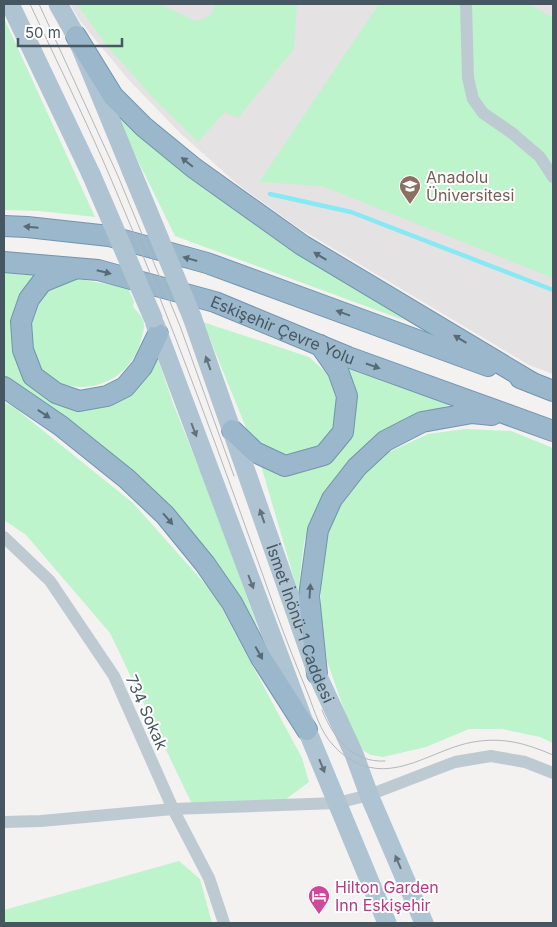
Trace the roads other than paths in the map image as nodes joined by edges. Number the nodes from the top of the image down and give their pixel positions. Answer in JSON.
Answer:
{"nodes":[{"id":1,"x":10,"y":4,"type":"edge"},
{"id":2,"x":58,"y":4,"type":"edge"},
{"id":3,"x":466,"y":4,"type":"edge"},
{"id":4,"x":76,"y":36,"type":"junction"},
{"id":5,"x":553,"y":177,"type":"edge"},
{"id":6,"x":4,"y":226,"type":"edge"},
{"id":7,"x":4,"y":262,"type":"edge"},
{"id":8,"x":77,"y":268,"type":"junction"},
{"id":9,"x":155,"y":326,"type":"junction"},
{"id":10,"x":320,"y":345,"type":"junction"},
{"id":11,"x":531,"y":382,"type":"junction"},
{"id":12,"x":4,"y":387,"type":"edge"},
{"id":13,"x":553,"y":391,"type":"edge"},
{"id":14,"x":519,"y":418,"type":"junction"},
{"id":15,"x":232,"y":430,"type":"junction"},
{"id":16,"x":553,"y":431,"type":"edge"},
{"id":17,"x":4,"y":537,"type":"edge"},
{"id":18,"x":317,"y":674,"type":"junction"},
{"id":19,"x":307,"y":730,"type":"junction"},
{"id":20,"x":553,"y":773,"type":"edge"},
{"id":21,"x":369,"y":795,"type":"junction"},
{"id":22,"x":337,"y":803,"type":"junction"},
{"id":23,"x":173,"y":809,"type":"junction"},
{"id":24,"x":4,"y":822,"type":"edge"},
{"id":25,"x":224,"y":923,"type":"edge"},
{"id":26,"x":387,"y":923,"type":"edge"},
{"id":27,"x":424,"y":923,"type":"edge"}],
"edges":[{"from":1,"to":9,"type":"main road","name":"İsmet İnönü-1 Caddesi","bridge":true},
{"from":2,"to":4,"type":"main road","name":"İsmet İnönü-1 Caddesi"},
{"from":3,"to":5,"type":"street"},
{"from":11,"to":4,"type":"highway","one_way":true},
{"from":15,"to":4,"type":"main road","name":"İsmet İnönü-1 Caddesi","one_way":true,"bridge":true},
{"from":11,"to":6,"type":"highway","one_way":true},
{"from":7,"to":8,"type":"highway","name":"Eskişehir Çevre Yolu"},
{"from":8,"to":9,"type":"highway"},
{"from":8,"to":10,"type":"highway","name":"Eskişehir Çevre Yolu","one_way":true},
{"from":9,"to":19,"type":"main road","name":"İsmet İnönü-1 Caddesi","one_way":true},
{"from":10,"to":14,"type":"highway","name":"Eskişehir Çevre Yolu","one_way":true},
{"from":10,"to":15,"type":"highway"},
{"from":11,"to":13,"type":"highway"},
{"from":12,"to":19,"type":"highway","one_way":true},
{"from":14,"to":16,"type":"highway","name":"Eskişehir Çevre Yolu"},
{"from":18,"to":14,"type":"highway","one_way":true},
{"from":18,"to":15,"type":"main road","name":"İsmet İnönü-1 Caddesi","one_way":true},
{"from":17,"to":23,"type":"street","name":"734 Sokak"},
{"from":18,"to":21,"type":"main road","name":"İsmet İnönü-1 Caddesi"},
{"from":19,"to":22,"type":"main road","name":"İsmet İnönü-1 Caddesi","one_way":true},
{"from":20,"to":21,"type":"street"},
{"from":21,"to":22,"type":"street"},
{"from":27,"to":21,"type":"main road","name":"İsmet İnönü-1 Caddesi","one_way":true},
{"from":22,"to":23,"type":"street"},
{"from":22,"to":26,"type":"main road","name":"İsmet İnönü-1 Caddesi"},
{"from":23,"to":24,"type":"street"},
{"from":23,"to":25,"type":"street","name":"734 Sokak"}]}
